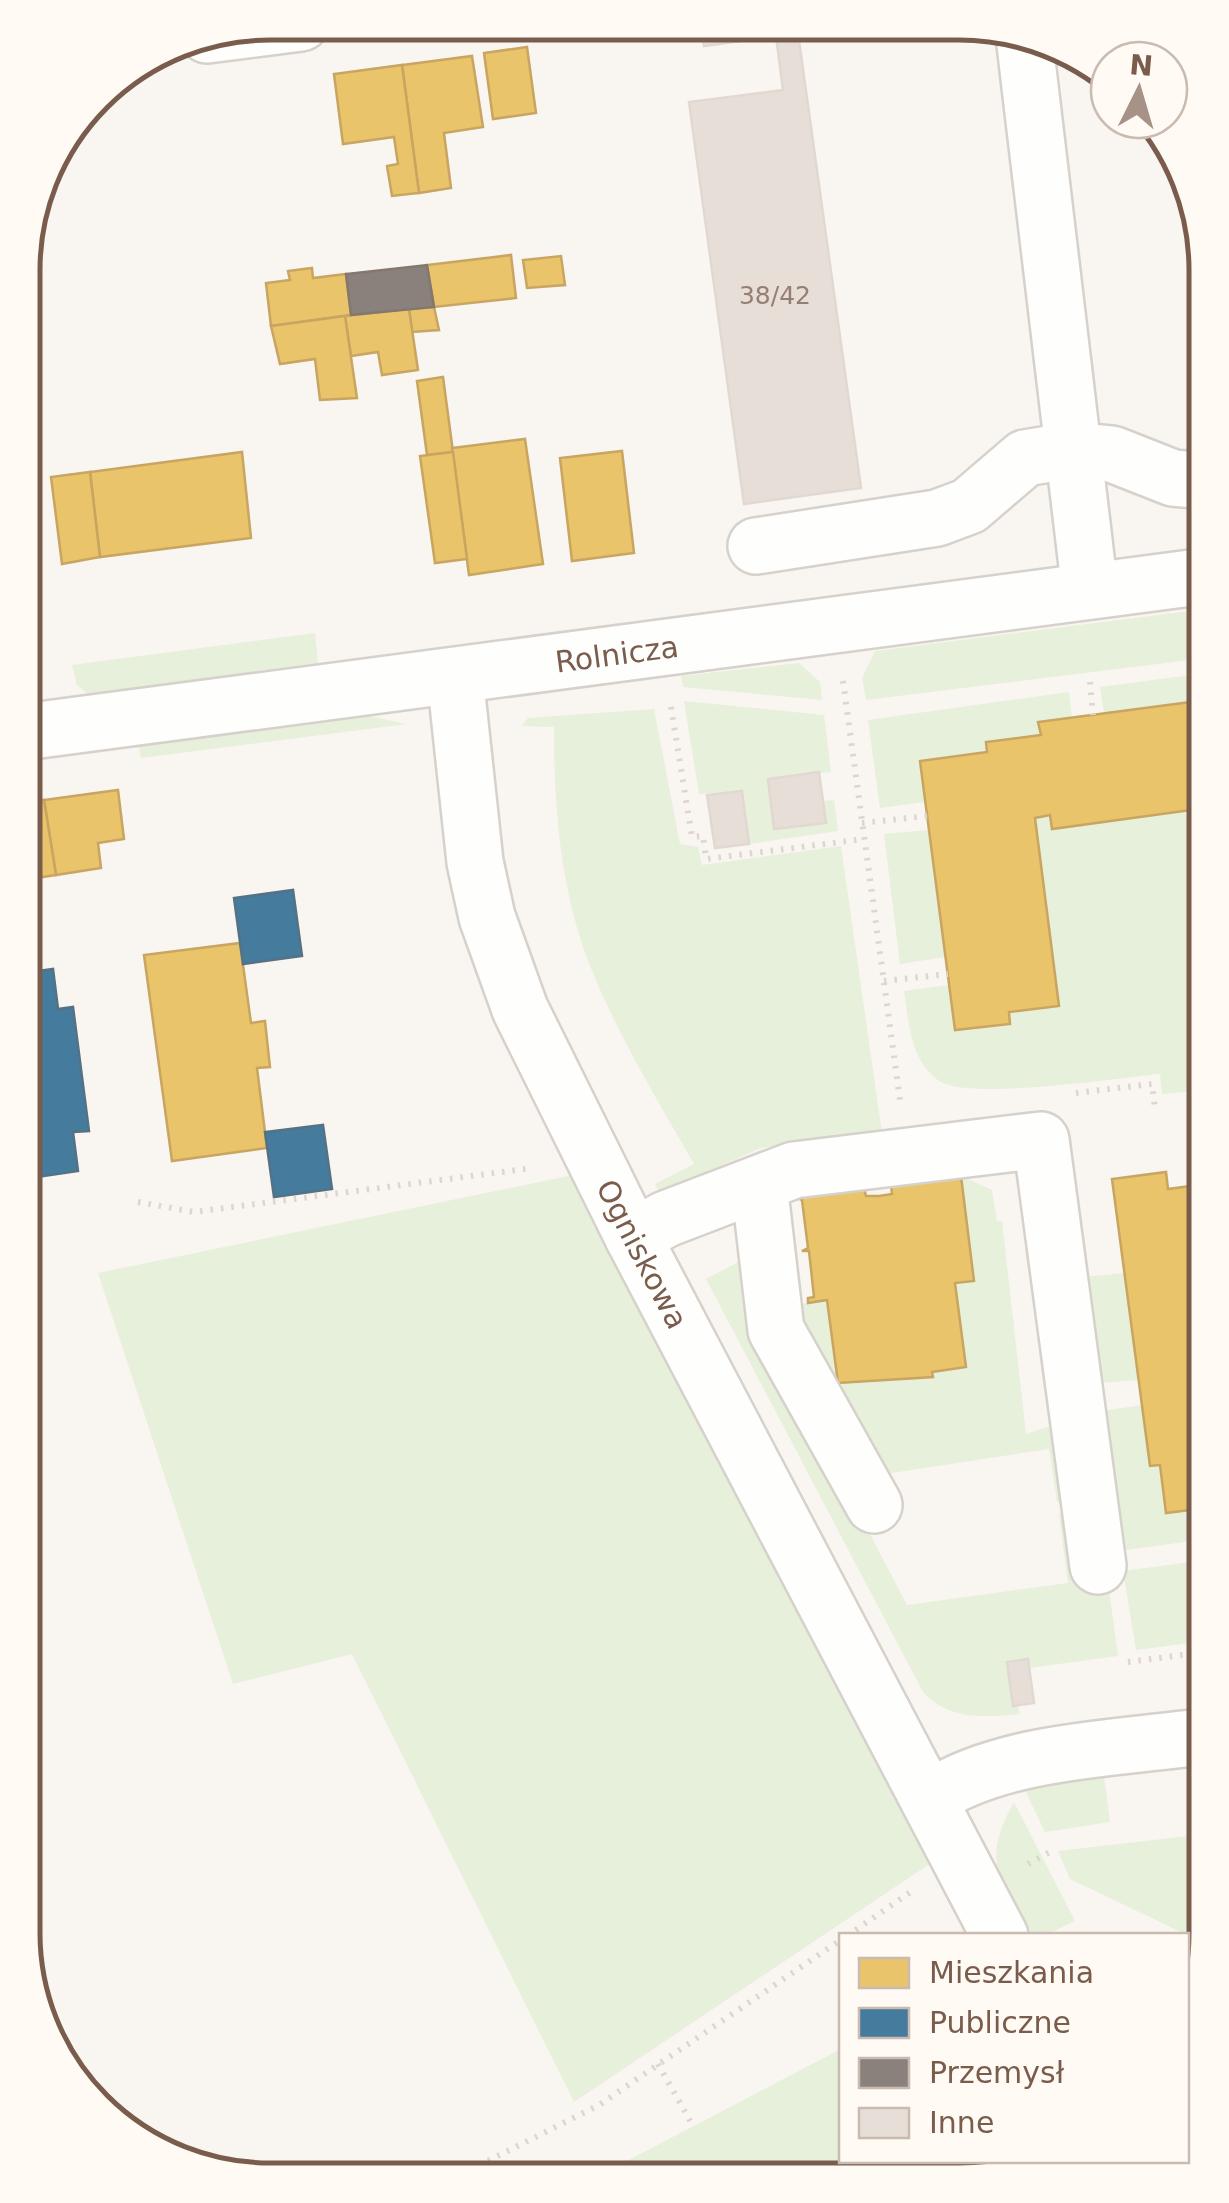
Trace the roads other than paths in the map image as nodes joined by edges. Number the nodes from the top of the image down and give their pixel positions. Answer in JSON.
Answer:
{"nodes":[{"id":1,"x":1026,"y":50,"type":"edge"},
{"id":2,"x":1073,"y":450,"type":"junction"},
{"id":3,"x":1189,"y":479,"type":"edge"},
{"id":4,"x":756,"y":546,"type":"dead end"},
{"id":5,"x":1189,"y":578,"type":"edge"},
{"id":6,"x":1090,"y":592,"type":"junction"},
{"id":7,"x":455,"y":676,"type":"junction"},
{"id":8,"x":40,"y":730,"type":"edge"},
{"id":9,"x":759,"y":1184,"type":"junction"},
{"id":10,"x":632,"y":1238,"type":"junction"},
{"id":11,"x":874,"y":1505,"type":"dead end"},
{"id":12,"x":1098,"y":1566,"type":"dead end"},
{"id":13,"x":1189,"y":1738,"type":"edge"},
{"id":14,"x":930,"y":1798,"type":"junction"},
{"id":15,"x":998,"y":1933,"type":"edge"}],
"edges":[{"from":1,"to":2,"type":"street"},
{"from":2,"to":3,"type":"street"},
{"from":2,"to":4,"type":"street"},
{"from":2,"to":6,"type":"street"},
{"from":5,"to":6,"type":"street","name":"Rolnicza"},
{"from":6,"to":7,"type":"street","name":"Rolnicza"},
{"from":7,"to":8,"type":"street","name":"Rolnicza"},
{"from":7,"to":10,"type":"street","name":"Ogniskowa"},
{"from":9,"to":10,"type":"street"},
{"from":9,"to":11,"type":"street"},
{"from":9,"to":12,"type":"street"},
{"from":10,"to":14,"type":"street","name":"Ogniskowa"},
{"from":13,"to":14,"type":"street"},
{"from":14,"to":15,"type":"street","name":"Ogniskowa"}]}
